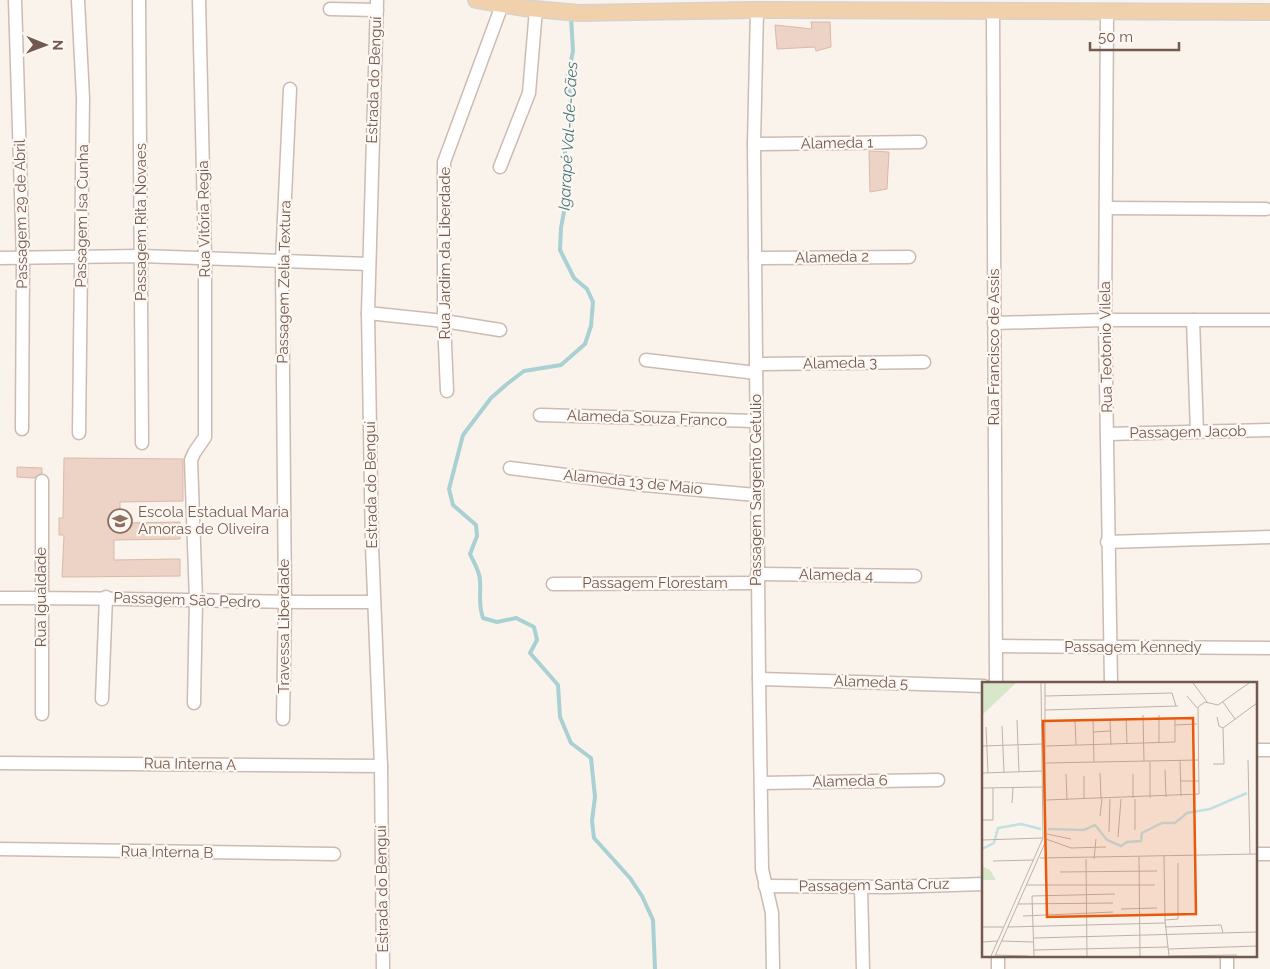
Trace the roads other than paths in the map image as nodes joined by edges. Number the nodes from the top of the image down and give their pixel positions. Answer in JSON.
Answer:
{"nodes":[{"id":1,"x":15,"y":0,"type":"edge"},
{"id":2,"x":78,"y":0,"type":"edge"},
{"id":3,"x":139,"y":0,"type":"edge"},
{"id":4,"x":199,"y":0,"type":"edge"},
{"id":5,"x":476,"y":0,"type":"edge"},
{"id":6,"x":377,"y":5,"type":"edge"},
{"id":7,"x":502,"y":5,"type":"junction"},
{"id":8,"x":330,"y":9,"type":"dead end"},
{"id":9,"x":536,"y":9,"type":"junction"},
{"id":10,"x":757,"y":10,"type":"junction"},
{"id":11,"x":992,"y":12,"type":"junction"},
{"id":12,"x":1108,"y":12,"type":"junction"},
{"id":13,"x":1270,"y":12,"type":"edge"},
{"id":14,"x":290,"y":90,"type":"dead end"},
{"id":15,"x":920,"y":142,"type":"dead end"},
{"id":16,"x":754,"y":144,"type":"junction"},
{"id":17,"x":500,"y":167,"type":"dead end"},
{"id":18,"x":1106,"y":208,"type":"junction"},
{"id":19,"x":1266,"y":209,"type":"dead end"},
{"id":20,"x":141,"y":256,"type":"junction"},
{"id":21,"x":81,"y":257,"type":"junction"},
{"id":22,"x":909,"y":257,"type":"dead end"},
{"id":23,"x":0,"y":258,"type":"edge"},
{"id":24,"x":23,"y":258,"type":"junction"},
{"id":25,"x":205,"y":258,"type":"junction"},
{"id":26,"x":755,"y":258,"type":"junction"},
{"id":27,"x":282,"y":262,"type":"junction"},
{"id":28,"x":368,"y":264,"type":"junction"},
{"id":29,"x":368,"y":313,"type":"junction"},
{"id":30,"x":1105,"y":320,"type":"junction"},
{"id":31,"x":1193,"y":320,"type":"junction"},
{"id":32,"x":1270,"y":320,"type":"edge"},
{"id":33,"x":444,"y":321,"type":"junction"},
{"id":34,"x":994,"y":323,"type":"junction"},
{"id":35,"x":500,"y":330,"type":"dead end"},
{"id":36,"x":646,"y":360,"type":"dead end"},
{"id":37,"x":924,"y":362,"type":"dead end"},
{"id":38,"x":756,"y":368,"type":"junction"},
{"id":39,"x":447,"y":391,"type":"dead end"},
{"id":40,"x":540,"y":416,"type":"dead end"},
{"id":41,"x":755,"y":421,"type":"junction"},
{"id":42,"x":22,"y":429,"type":"dead end"},
{"id":43,"x":1269,"y":430,"type":"edge"},
{"id":44,"x":1197,"y":432,"type":"junction"},
{"id":45,"x":79,"y":433,"type":"dead end"},
{"id":46,"x":1107,"y":434,"type":"junction"},
{"id":47,"x":142,"y":443,"type":"dead end"},
{"id":48,"x":510,"y":468,"type":"dead end"},
{"id":49,"x":283,"y":474,"type":"joint"},
{"id":50,"x":42,"y":481,"type":"dead end"},
{"id":51,"x":756,"y":494,"type":"junction"},
{"id":52,"x":1270,"y":537,"type":"edge"},
{"id":53,"x":1107,"y":542,"type":"junction"},
{"id":54,"x":915,"y":576,"type":"dead end"},
{"id":55,"x":757,"y":578,"type":"junction"},
{"id":56,"x":553,"y":584,"type":"dead end"},
{"id":57,"x":106,"y":597,"type":"junction"},
{"id":58,"x":0,"y":598,"type":"edge"},
{"id":59,"x":40,"y":598,"type":"junction"},
{"id":60,"x":196,"y":600,"type":"junction"},
{"id":61,"x":374,"y":602,"type":"junction"},
{"id":62,"x":285,"y":603,"type":"junction"},
{"id":63,"x":996,"y":646,"type":"junction"},
{"id":64,"x":1110,"y":648,"type":"junction"},
{"id":65,"x":1270,"y":648,"type":"edge"},
{"id":66,"x":759,"y":679,"type":"junction"},
{"id":67,"x":996,"y":682,"type":"edge"},
{"id":68,"x":1110,"y":682,"type":"edge"},
{"id":69,"x":982,"y":686,"type":"edge"},
{"id":70,"x":102,"y":699,"type":"dead end"},
{"id":71,"x":194,"y":703,"type":"dead end"},
{"id":72,"x":42,"y":714,"type":"dead end"},
{"id":73,"x":283,"y":719,"type":"dead end"},
{"id":74,"x":0,"y":763,"type":"edge"},
{"id":75,"x":381,"y":766,"type":"junction"},
{"id":76,"x":938,"y":780,"type":"dead end"},
{"id":77,"x":762,"y":783,"type":"junction"},
{"id":78,"x":0,"y":849,"type":"edge"},
{"id":79,"x":334,"y":854,"type":"dead end"},
{"id":80,"x":982,"y":884,"type":"edge"},
{"id":81,"x":765,"y":886,"type":"junction"},
{"id":82,"x":861,"y":886,"type":"junction"},
{"id":83,"x":998,"y":956,"type":"edge"},
{"id":84,"x":1227,"y":956,"type":"edge"},
{"id":85,"x":383,"y":969,"type":"edge"},
{"id":86,"x":773,"y":969,"type":"edge"},
{"id":87,"x":862,"y":969,"type":"edge"},
{"id":88,"x":998,"y":969,"type":"edge"},
{"id":89,"x":1227,"y":969,"type":"edge"}],
"edges":[{"from":1,"to":24,"type":"street","name":"Passagem 29 de Abril"},
{"from":2,"to":21,"type":"street","name":"Passagem Isa Cunha"},
{"from":3,"to":20,"type":"street","name":"Passagem Rita Novaes"},
{"from":4,"to":25,"type":"street","name":"Rua Vitória Regia"},
{"from":5,"to":7,"type":"main road"},
{"from":6,"to":8,"type":"street"},
{"from":6,"to":28,"type":"street","name":"Estrada do Benguí"},
{"from":7,"to":9,"type":"main road"},
{"from":7,"to":33,"type":"street","name":"Rua Jardim da Liberdade"},
{"from":9,"to":10,"type":"main road"},
{"from":9,"to":17,"type":"street"},
{"from":10,"to":11,"type":"main road"},
{"from":10,"to":16,"type":"street","name":"Passagem Sargento Getúlio"},
{"from":11,"to":12,"type":"main road"},
{"from":11,"to":34,"type":"street","name":"Rua Francisco de Assis"},
{"from":12,"to":13,"type":"main road"},
{"from":12,"to":18,"type":"street","name":"Rua Teotonio Vilela"},
{"from":14,"to":27,"type":"street","name":"Passagem Zelia Textura"},
{"from":15,"to":16,"type":"street","name":"Alameda 1"},
{"from":16,"to":26,"type":"street","name":"Passagem Sargento Getúlio"},
{"from":18,"to":19,"type":"street"},
{"from":18,"to":30,"type":"street","name":"Rua Teotonio Vilela"},
{"from":20,"to":21,"type":"street"},
{"from":20,"to":25,"type":"street"},
{"from":20,"to":47,"type":"street","name":"Passagem Rita Novaes"},
{"from":21,"to":24,"type":"street"},
{"from":21,"to":45,"type":"street","name":"Passagem Isa Cunha"},
{"from":22,"to":26,"type":"street","name":"Alameda 2"},
{"from":23,"to":24,"type":"street"},
{"from":24,"to":42,"type":"street","name":"Passagem 29 de Abril"},
{"from":25,"to":27,"type":"street"},
{"from":25,"to":60,"type":"street","name":"Rua Vitória Regia"},
{"from":26,"to":38,"type":"street","name":"Passagem Sargento Getúlio"},
{"from":27,"to":28,"type":"street"},
{"from":27,"to":49,"type":"street","name":"Passagem Zelia Textura"},
{"from":28,"to":29,"type":"street","name":"Estrada do Benguí"},
{"from":29,"to":33,"type":"street"},
{"from":29,"to":61,"type":"street","name":"Estrada do Benguí"},
{"from":30,"to":31,"type":"street"},
{"from":30,"to":34,"type":"street"},
{"from":30,"to":46,"type":"street","name":"Rua Teotonio Vilela"},
{"from":31,"to":32,"type":"street"},
{"from":31,"to":44,"type":"street"},
{"from":33,"to":35,"type":"street"},
{"from":33,"to":39,"type":"street","name":"Rua Jardim da Liberdade"},
{"from":34,"to":63,"type":"street","name":"Rua Francisco de Assis"},
{"from":36,"to":38,"type":"street","name":"Alameda 3"},
{"from":37,"to":38,"type":"street","name":"Alameda 3"},
{"from":38,"to":41,"type":"street","name":"Passagem Sargento Getúlio"},
{"from":40,"to":41,"type":"street","name":"Alameda Souza Franco"},
{"from":41,"to":51,"type":"street","name":"Passagem Sargento Getúlio"},
{"from":43,"to":44,"type":"street","name":"Passagem Jacob"},
{"from":44,"to":46,"type":"street","name":"Passagem Jacob"},
{"from":46,"to":53,"type":"street","name":"Rua Teotonio Vilela"},
{"from":48,"to":51,"type":"street","name":"Alameda 13 de Maio"},
{"from":49,"to":62,"type":"street","name":"Travessa Liberdade"},
{"from":50,"to":59,"type":"street","name":"Rua Igualdade"},
{"from":51,"to":55,"type":"street","name":"Passagem Sargento Getúlio"},
{"from":52,"to":53,"type":"street"},
{"from":53,"to":64,"type":"street","name":"Rua Teotonio Vilela"},
{"from":54,"to":55,"type":"street","name":"Alameda 4"},
{"from":55,"to":56,"type":"street","name":"Passagem Florestam"},
{"from":55,"to":66,"type":"street","name":"Passagem Sargento Getúlio"},
{"from":57,"to":59,"type":"street","name":"Passagem São Pedro"},
{"from":57,"to":60,"type":"street","name":"Passagem São Pedro"},
{"from":57,"to":70,"type":"street"},
{"from":58,"to":59,"type":"street","name":"Passagem São Pedro"},
{"from":59,"to":72,"type":"street","name":"Rua Igualdade"},
{"from":60,"to":62,"type":"street","name":"Passagem São Pedro"},
{"from":60,"to":71,"type":"street"},
{"from":61,"to":62,"type":"street","name":"Passagem São Pedro"},
{"from":61,"to":75,"type":"street","name":"Estrada do Benguí"},
{"from":62,"to":73,"type":"street","name":"Travessa Liberdade"},
{"from":63,"to":64,"type":"street","name":"Passagem Kennedy"},
{"from":63,"to":67,"type":"street","name":"Rua Francisco de Assis"},
{"from":64,"to":65,"type":"street","name":"Passagem Kennedy"},
{"from":64,"to":68,"type":"street","name":"Rua Teotonio Vilela"},
{"from":66,"to":69,"type":"street","name":"Alameda 5"},
{"from":66,"to":77,"type":"street","name":"Passagem Sargento Getúlio"},
{"from":74,"to":75,"type":"street","name":"Rua Interna A"},
{"from":75,"to":85,"type":"street","name":"Estrada do Benguí"},
{"from":76,"to":77,"type":"street","name":"Alameda 6"},
{"from":77,"to":81,"type":"street","name":"Passagem Sargento Getúlio"},
{"from":78,"to":79,"type":"street","name":"Rua Interna B"},
{"from":80,"to":82,"type":"street","name":"Passagem Santa Cruz"},
{"from":81,"to":82,"type":"street","name":"Passagem Santa Cruz"},
{"from":81,"to":86,"type":"street","name":"Passagem Sargento Getúlio"},
{"from":82,"to":87,"type":"street"},
{"from":83,"to":88,"type":"street"},
{"from":84,"to":89,"type":"street"}]}
